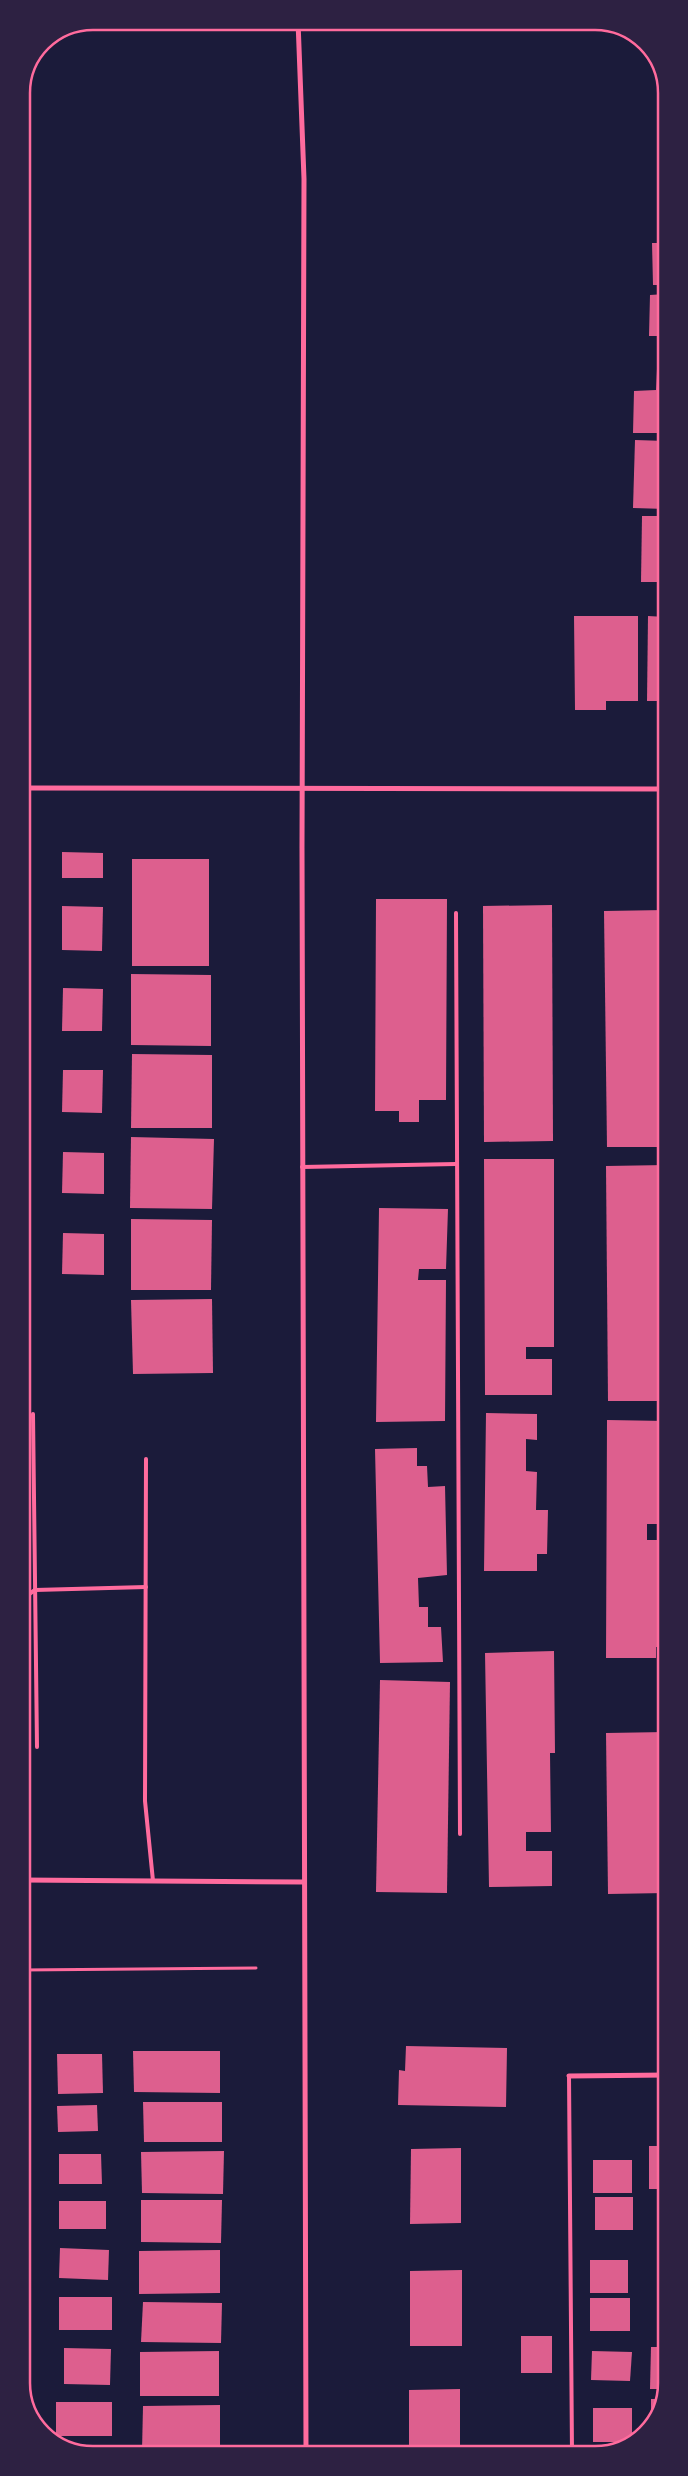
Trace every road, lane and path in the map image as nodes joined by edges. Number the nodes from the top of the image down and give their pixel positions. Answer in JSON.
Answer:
{"nodes":[{"id":1,"x":298,"y":30,"type":"edge"},
{"id":2,"x":30,"y":788,"type":"edge"},
{"id":3,"x":658,"y":788,"type":"edge"},
{"id":4,"x":302,"y":790,"type":"junction"},
{"id":5,"x":456,"y":913,"type":"dead end"},
{"id":6,"x":456,"y":1164,"type":"junction"},
{"id":7,"x":302,"y":1167,"type":"junction"},
{"id":8,"x":33,"y":1414,"type":"dead end"},
{"id":9,"x":146,"y":1459,"type":"dead end"},
{"id":10,"x":146,"y":1587,"type":"junction"},
{"id":11,"x":35,"y":1590,"type":"junction"},
{"id":12,"x":30,"y":1593,"type":"edge"},
{"id":13,"x":37,"y":1747,"type":"dead end"},
{"id":14,"x":460,"y":1834,"type":"dead end"},
{"id":15,"x":30,"y":1880,"type":"edge"},
{"id":16,"x":153,"y":1881,"type":"junction"},
{"id":17,"x":304,"y":1882,"type":"junction"},
{"id":18,"x":256,"y":1968,"type":"dead end"},
{"id":19,"x":30,"y":1970,"type":"edge"},
{"id":20,"x":658,"y":2075,"type":"edge"},
{"id":21,"x":569,"y":2076,"type":"joint"},
{"id":22,"x":306,"y":2446,"type":"edge"},
{"id":23,"x":572,"y":2446,"type":"edge"}],
"edges":[{"from":1,"to":4,"type":"street"},
{"from":2,"to":4,"type":"street"},
{"from":3,"to":4,"type":"street"},
{"from":4,"to":7,"type":"street"},
{"from":5,"to":6,"type":"lane"},
{"from":6,"to":7,"type":"lane"},
{"from":6,"to":14,"type":"lane"},
{"from":7,"to":17,"type":"street"},
{"from":8,"to":11,"type":"lane"},
{"from":9,"to":10,"type":"lane"},
{"from":10,"to":11,"type":"lane"},
{"from":10,"to":16,"type":"lane"},
{"from":11,"to":12,"type":"lane"},
{"from":11,"to":13,"type":"lane"},
{"from":15,"to":16,"type":"street"},
{"from":16,"to":17,"type":"street"},
{"from":17,"to":22,"type":"street"},
{"from":18,"to":19,"type":"path"},
{"from":20,"to":21,"type":"street"},
{"from":21,"to":23,"type":"lane"}]}
